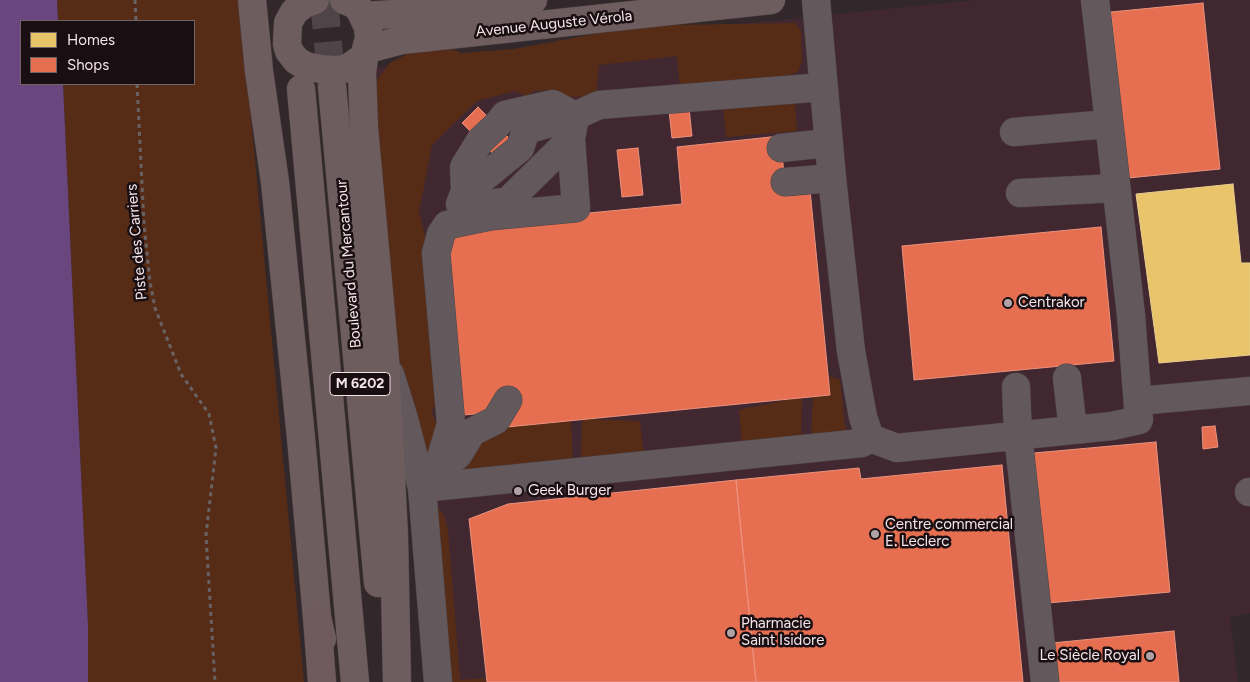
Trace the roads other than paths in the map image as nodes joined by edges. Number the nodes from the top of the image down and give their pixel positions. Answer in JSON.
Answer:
{"nodes":[{"id":1,"x":252,"y":0,"type":"edge"},
{"id":2,"x":266,"y":0,"type":"edge"},
{"id":3,"x":315,"y":0,"type":"edge"},
{"id":4,"x":532,"y":0,"type":"edge"},
{"id":5,"x":771,"y":0,"type":"edge"},
{"id":6,"x":816,"y":0,"type":"edge"},
{"id":7,"x":1095,"y":0,"type":"edge"},
{"id":8,"x":354,"y":5,"type":"edge"},
{"id":9,"x":287,"y":44,"type":"junction"},
{"id":10,"x":366,"y":53,"type":"junction"},
{"id":11,"x":332,"y":86,"type":"tunnel mouth"},
{"id":12,"x":823,"y":87,"type":"junction"},
{"id":13,"x":301,"y":89,"type":"tunnel mouth"},
{"id":14,"x":515,"y":122,"type":"junction"},
{"id":15,"x":1109,"y":124,"type":"junction"},
{"id":16,"x":573,"y":127,"type":"junction"},
{"id":17,"x":1014,"y":132,"type":"dead end"},
{"id":18,"x":828,"y":143,"type":"junction"},
{"id":19,"x":781,"y":148,"type":"dead end"},
{"id":20,"x":832,"y":178,"type":"junction"},
{"id":21,"x":470,"y":179,"type":"junction"},
{"id":22,"x":275,"y":182,"type":"junction"},
{"id":23,"x":785,"y":182,"type":"dead end"},
{"id":24,"x":1116,"y":188,"type":"junction"},
{"id":25,"x":1020,"y":193,"type":"dead end"},
{"id":26,"x":454,"y":222,"type":"junction"},
{"id":27,"x":384,"y":359,"type":"junction"},
{"id":28,"x":1066,"y":378,"type":"dead end"},
{"id":29,"x":1016,"y":387,"type":"dead end"},
{"id":30,"x":1250,"y":391,"type":"edge"},
{"id":31,"x":508,"y":400,"type":"dead end"},
{"id":32,"x":1138,"y":401,"type":"junction"},
{"id":33,"x":1073,"y":430,"type":"junction"},
{"id":34,"x":1018,"y":434,"type":"junction"},
{"id":35,"x":870,"y":438,"type":"junction"},
{"id":36,"x":430,"y":479,"type":"junction"},
{"id":37,"x":317,"y":617,"type":"junction"},
{"id":38,"x":322,"y":682,"type":"edge"},
{"id":39,"x":333,"y":682,"type":"edge"},
{"id":40,"x":355,"y":682,"type":"edge"},
{"id":41,"x":387,"y":682,"type":"edge"},
{"id":42,"x":397,"y":682,"type":"edge"},
{"id":43,"x":438,"y":682,"type":"edge"},
{"id":44,"x":1045,"y":682,"type":"edge"}],
"edges":[{"from":1,"to":22,"type":"main road"},
{"from":2,"to":9,"type":"main road","name":"Avenue Auguste Vérola"},
{"from":3,"to":9,"type":"main road"},
{"from":4,"to":8,"type":"main road","name":"Avenue Auguste Vérola"},
{"from":5,"to":10,"type":"main road","name":"Avenue Auguste Vérola"},
{"from":6,"to":12,"type":"street"},
{"from":7,"to":15,"type":"street"},
{"from":8,"to":10,"type":"main road"},
{"from":9,"to":10,"type":"main road","name":"Avenue Auguste Vérola"},
{"from":9,"to":22,"type":"main road"},
{"from":10,"to":27,"type":"main road"},
{"from":11,"to":41,"type":"main road","name":"Boulevard du Mercantour","number":"M 6202"},
{"from":12,"to":16,"type":"street"},
{"from":12,"to":18,"type":"street"},
{"from":13,"to":40,"type":"main road","number":"M 6202"},
{"from":14,"to":16,"type":"street"},
{"from":14,"to":21,"type":"street"},
{"from":14,"to":21,"type":"street"},
{"from":15,"to":17,"type":"street"},
{"from":15,"to":24,"type":"street"},
{"from":16,"to":21,"type":"street"},
{"from":16,"to":26,"type":"street"},
{"from":18,"to":19,"type":"street"},
{"from":18,"to":20,"type":"street"},
{"from":20,"to":23,"type":"street"},
{"from":20,"to":35,"type":"street"},
{"from":21,"to":26,"type":"street"},
{"from":22,"to":37,"type":"main road"},
{"from":24,"to":25,"type":"street"},
{"from":24,"to":32,"type":"street"},
{"from":26,"to":36,"type":"street"},
{"from":27,"to":36,"type":"street"},
{"from":27,"to":42,"type":"main road"},
{"from":28,"to":33,"type":"street"},
{"from":29,"to":34,"type":"street"},
{"from":30,"to":32,"type":"street"},
{"from":31,"to":36,"type":"street"},
{"from":32,"to":33,"type":"street"},
{"from":33,"to":34,"type":"street"},
{"from":34,"to":35,"type":"street"},
{"from":34,"to":44,"type":"street"},
{"from":35,"to":36,"type":"street"},
{"from":36,"to":43,"type":"street"},
{"from":37,"to":38,"type":"highway"},
{"from":37,"to":39,"type":"main road"}]}
